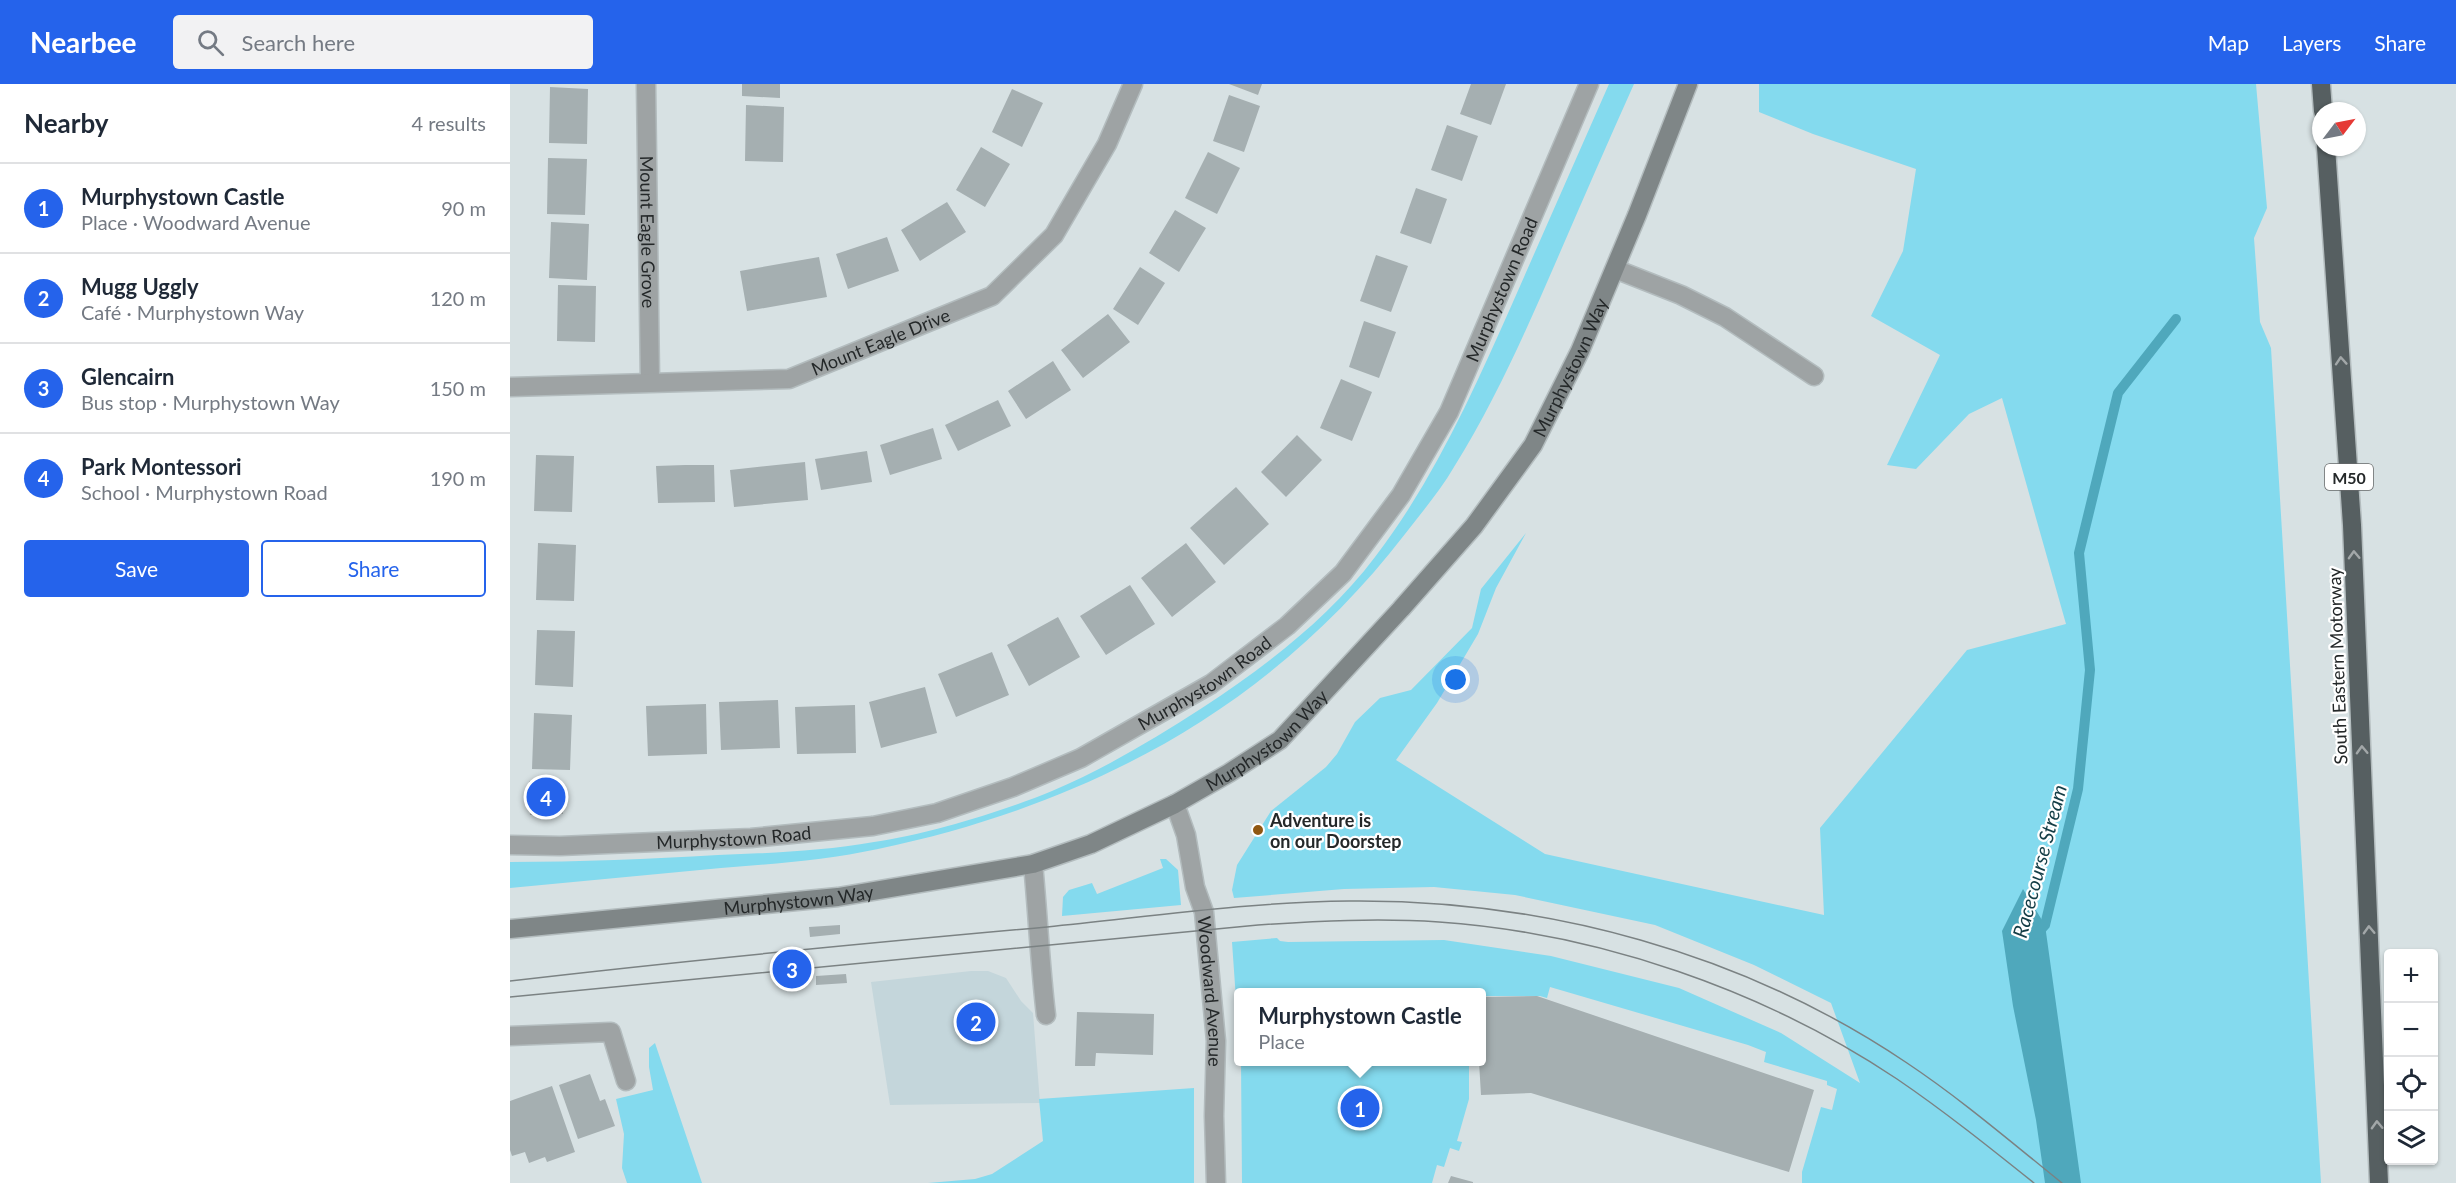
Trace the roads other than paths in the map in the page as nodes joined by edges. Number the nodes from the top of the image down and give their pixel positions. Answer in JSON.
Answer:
{"nodes":[{"id":1,"x":646,"y":84,"type":"edge"},
{"id":2,"x":1133,"y":84,"type":"edge"},
{"id":3,"x":1589,"y":84,"type":"edge"},
{"id":4,"x":1689,"y":84,"type":"edge"},
{"id":5,"x":2321,"y":84,"type":"edge"},
{"id":6,"x":2322,"y":102,"type":"edge"},
{"id":7,"x":2327,"y":156,"type":"edge"},
{"id":8,"x":1615,"y":269,"type":"junction"},
{"id":9,"x":1814,"y":376,"type":"dead end"},
{"id":10,"x":650,"y":381,"type":"junction"},
{"id":11,"x":510,"y":387,"type":"edge"},
{"id":12,"x":1175,"y":804,"type":"junction"},
{"id":13,"x":510,"y":845,"type":"edge"},
{"id":14,"x":1033,"y":864,"type":"junction"},
{"id":15,"x":510,"y":929,"type":"edge"},
{"id":16,"x":1046,"y":1016,"type":"dead end"},
{"id":17,"x":510,"y":1036,"type":"edge"},
{"id":18,"x":626,"y":1081,"type":"dead end"},
{"id":19,"x":1216,"y":1183,"type":"edge"},
{"id":20,"x":2379,"y":1183,"type":"edge"}],
"edges":[{"from":1,"to":10,"type":"street","name":"Mount Eagle Grove"},
{"from":2,"to":10,"type":"street","name":"Mount Eagle Drive"},
{"from":3,"to":13,"type":"street","name":"Murphystown Road"},
{"from":4,"to":8,"type":"street","name":"Murphystown Way"},
{"from":5,"to":6,"type":"highway"},
{"from":20,"to":7,"type":"highway","name":"South Eastern Motorway","number":"M50","one_way":true},
{"from":8,"to":9,"type":"street"},
{"from":8,"to":12,"type":"street","name":"Murphystown Way"},
{"from":10,"to":11,"type":"street","name":"Mount Eagle Drive"},
{"from":12,"to":14,"type":"street","name":"Murphystown Way"},
{"from":12,"to":19,"type":"street","name":"Woodward Avenue"},
{"from":14,"to":15,"type":"street","name":"Murphystown Way"},
{"from":14,"to":16,"type":"street"},
{"from":17,"to":18,"type":"street"}]}
